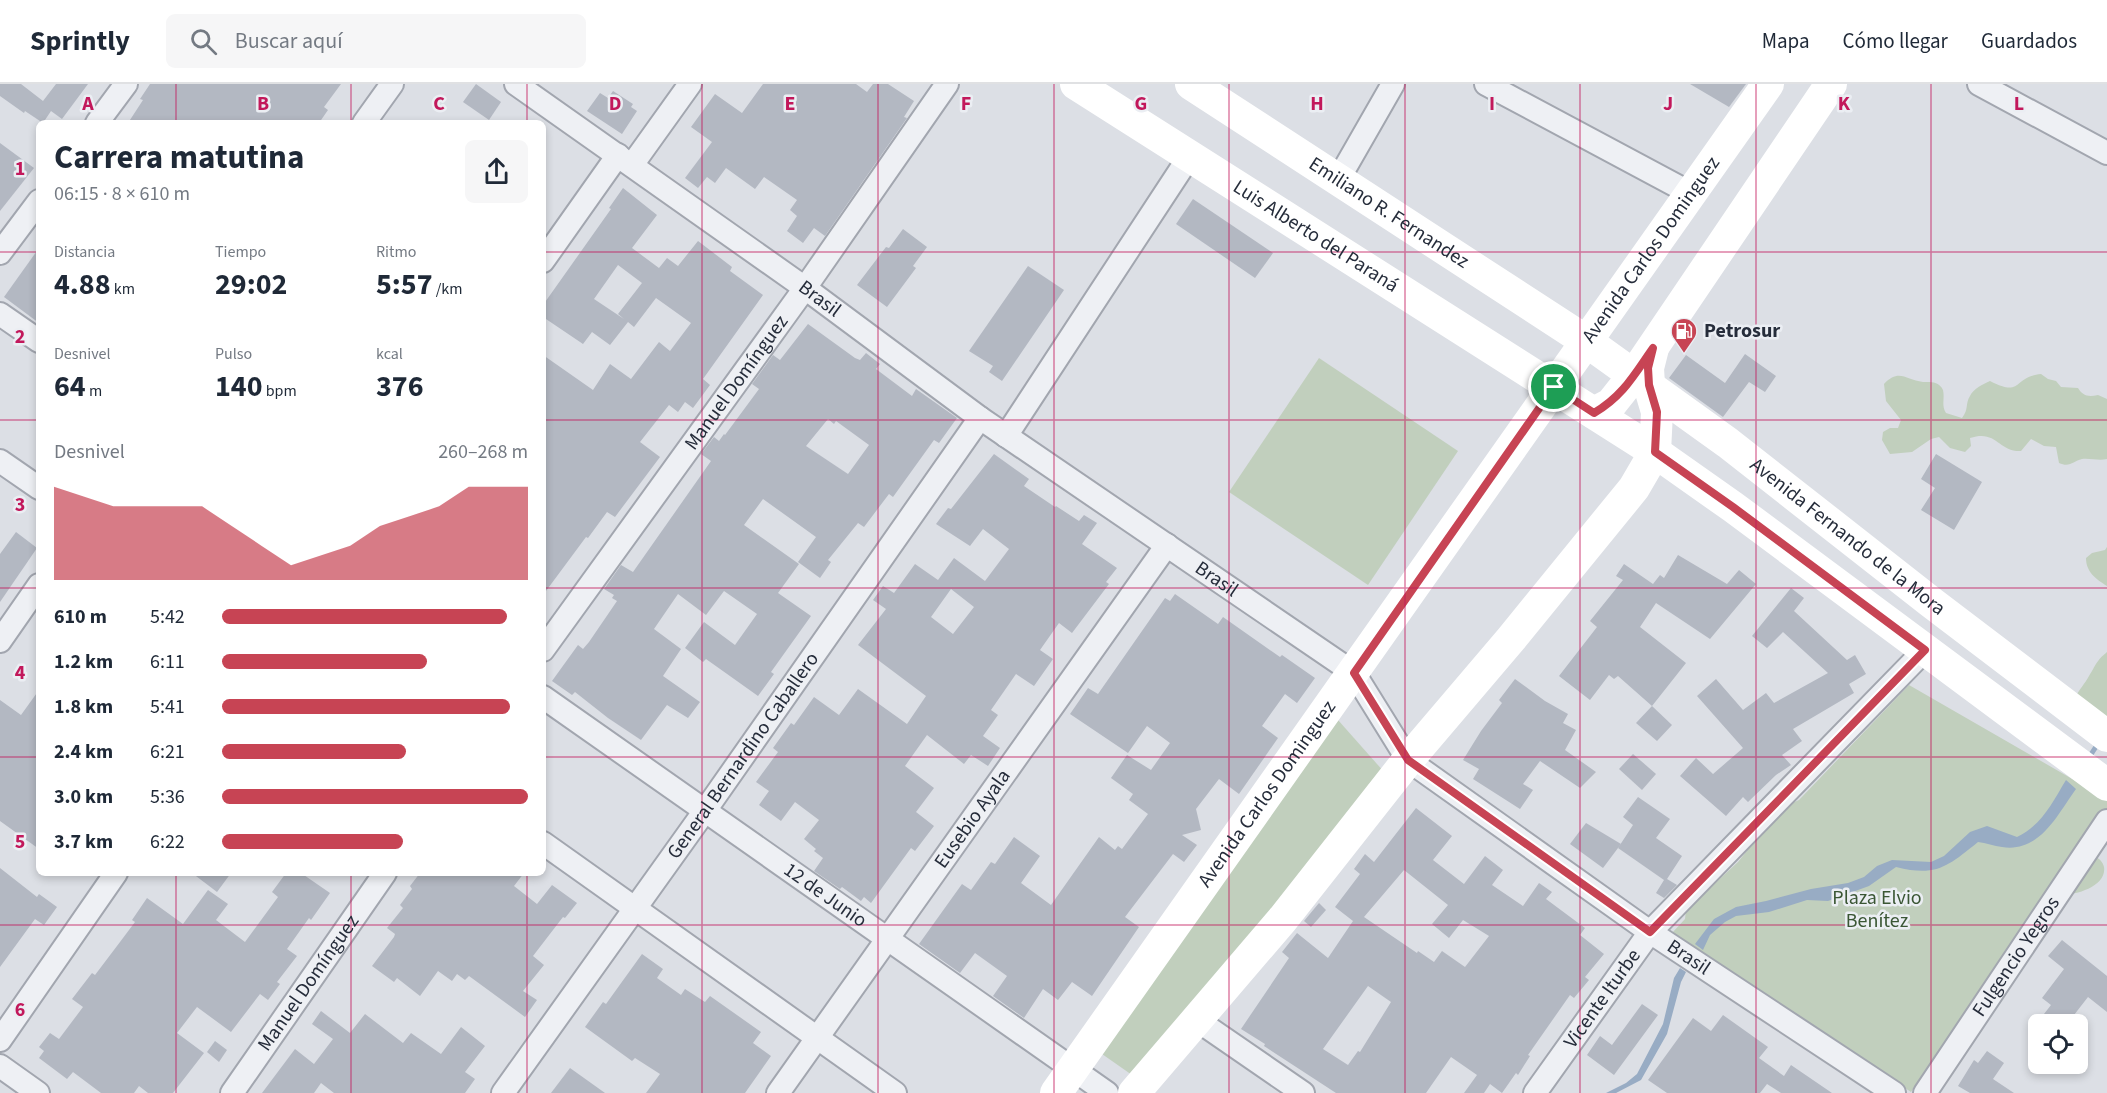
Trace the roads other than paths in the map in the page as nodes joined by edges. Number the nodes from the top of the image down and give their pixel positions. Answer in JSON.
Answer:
{"nodes":[{"id":1,"x":126,"y":84,"type":"edge"},
{"id":2,"x":392,"y":84,"type":"edge"},
{"id":3,"x":516,"y":84,"type":"edge"},
{"id":4,"x":690,"y":84,"type":"edge"},
{"id":5,"x":947,"y":84,"type":"edge"},
{"id":6,"x":1076,"y":84,"type":"edge"},
{"id":7,"x":1191,"y":84,"type":"edge"},
{"id":8,"x":1393,"y":84,"type":"edge"},
{"id":9,"x":1486,"y":84,"type":"edge"},
{"id":10,"x":1768,"y":84,"type":"edge"},
{"id":11,"x":1831,"y":84,"type":"edge"},
{"id":12,"x":1979,"y":84,"type":"edge"},
{"id":13,"x":99,"y":120,"type":"edge"},
{"id":14,"x":366,"y":120,"type":"edge"},
{"id":15,"x":2107,"y":153,"type":"edge"},
{"id":16,"x":1189,"y":156,"type":"junction"},
{"id":17,"x":625,"y":160,"type":"junction"},
{"id":18,"x":1338,"y":180,"type":"junction"},
{"id":19,"x":1690,"y":193,"type":"junction"},
{"id":20,"x":36,"y":205,"type":"edge"},
{"id":21,"x":0,"y":253,"type":"edge"},
{"id":22,"x":546,"y":257,"type":"edge"},
{"id":23,"x":805,"y":288,"type":"junction"},
{"id":24,"x":0,"y":314,"type":"edge"},
{"id":25,"x":36,"y":339,"type":"edge"},
{"id":26,"x":1586,"y":341,"type":"junction"},
{"id":27,"x":1641,"y":380,"type":"junction"},
{"id":28,"x":1554,"y":387,"type":"junction"},
{"id":29,"x":1594,"y":413,"type":"junction"},
{"id":30,"x":980,"y":418,"type":"junction"},
{"id":31,"x":1006,"y":435,"type":"junction"},
{"id":32,"x":1655,"y":452,"type":"junction"},
{"id":33,"x":0,"y":461,"type":"edge"},
{"id":34,"x":36,"y":486,"type":"edge"},
{"id":35,"x":1167,"y":544,"type":"junction"},
{"id":36,"x":36,"y":589,"type":"edge"},
{"id":37,"x":0,"y":641,"type":"edge"},
{"id":38,"x":546,"y":646,"type":"edge"},
{"id":39,"x":1925,"y":650,"type":"junction"},
{"id":40,"x":1354,"y":673,"type":"junction"},
{"id":41,"x":546,"y":699,"type":"edge"},
{"id":42,"x":2095,"y":727,"type":"edge"},
{"id":43,"x":1408,"y":760,"type":"junction"},
{"id":44,"x":2105,"y":783,"type":"edge"},
{"id":45,"x":704,"y":812,"type":"junction"},
{"id":46,"x":2107,"y":820,"type":"edge"},
{"id":47,"x":546,"y":845,"type":"edge"},
{"id":48,"x":114,"y":876,"type":"edge"},
{"id":49,"x":383,"y":876,"type":"edge"},
{"id":50,"x":636,"y":908,"type":"junction"},
{"id":51,"x":1650,"y":932,"type":"junction"},
{"id":52,"x":886,"y":940,"type":"junction"},
{"id":53,"x":1197,"y":1020,"type":"junction"},
{"id":54,"x":816,"y":1038,"type":"junction"},
{"id":55,"x":0,"y":1040,"type":"edge"},
{"id":56,"x":0,"y":1066,"type":"edge"},
{"id":57,"x":1064,"y":1081,"type":"edge"},
{"id":58,"x":38,"y":1093,"type":"edge"},
{"id":59,"x":232,"y":1093,"type":"edge"},
{"id":60,"x":504,"y":1093,"type":"edge"},
{"id":61,"x":778,"y":1093,"type":"edge"},
{"id":62,"x":896,"y":1093,"type":"edge"},
{"id":63,"x":1107,"y":1093,"type":"edge"},
{"id":64,"x":1134,"y":1093,"type":"edge"},
{"id":65,"x":1303,"y":1093,"type":"edge"},
{"id":66,"x":1535,"y":1093,"type":"edge"},
{"id":67,"x":1894,"y":1093,"type":"edge"},
{"id":68,"x":1925,"y":1093,"type":"edge"}],
"edges":[{"from":1,"to":13,"type":"street"},
{"from":2,"to":14,"type":"street"},
{"from":3,"to":17,"type":"street","name":"Brasil"},
{"from":4,"to":17,"type":"street"},
{"from":5,"to":23,"type":"street","name":"Manuel Domínguez"},
{"from":6,"to":16,"type":"main road","name":"Luis Alberto del Paraná"},
{"from":7,"to":18,"type":"main road","name":"Emiliano R. Fernandez"},
{"from":8,"to":18,"type":"street"},
{"from":9,"to":19,"type":"street"},
{"from":10,"to":19,"type":"main road","name":"Avenida Carlos Dominguez"},
{"from":11,"to":27,"type":"main road"},
{"from":12,"to":15,"type":"street"},
{"from":16,"to":28,"type":"main road","name":"Luis Alberto del Paraná"},
{"from":16,"to":31,"type":"street"},
{"from":17,"to":22,"type":"street"},
{"from":17,"to":23,"type":"street","name":"Brasil"},
{"from":18,"to":26,"type":"main road","name":"Emiliano R. Fernandez"},
{"from":19,"to":26,"type":"main road","name":"Avenida Carlos Dominguez"},
{"from":20,"to":21,"type":"street"},
{"from":23,"to":30,"type":"street","name":"Brasil"},
{"from":23,"to":38,"type":"street","name":"Manuel Domínguez"},
{"from":24,"to":25,"type":"street"},
{"from":26,"to":27,"type":"main road","name":"Avenida Fernando de la Mora"},
{"from":26,"to":28,"type":"main road","name":"Avenida Carlos Dominguez"},
{"from":27,"to":29,"type":"main road"},
{"from":27,"to":32,"type":"main road"},
{"from":27,"to":42,"type":"main road","name":"Avenida Fernando de la Mora"},
{"from":28,"to":29,"type":"main road"},
{"from":28,"to":40,"type":"main road","name":"Avenida Carlos Dominguez"},
{"from":29,"to":32,"type":"main road"},
{"from":30,"to":31,"type":"street","name":"Brasil"},
{"from":30,"to":45,"type":"street","name":"General Bernardino Caballero"},
{"from":31,"to":35,"type":"street","name":"Brasil"},
{"from":32,"to":39,"type":"main road"},
{"from":32,"to":43,"type":"main road"},
{"from":33,"to":34,"type":"street"},
{"from":35,"to":40,"type":"street","name":"Brasil"},
{"from":35,"to":52,"type":"street","name":"Eusebio Ayala"},
{"from":36,"to":37,"type":"street"},
{"from":39,"to":44,"type":"main road"},
{"from":39,"to":51,"type":"street","name":"Vicente Iturbe"},
{"from":40,"to":43,"type":"street","name":"Brasil"},
{"from":40,"to":57,"type":"main road","name":"Avenida Carlos Dominguez"},
{"from":41,"to":45,"type":"street","name":"12 de Junio"},
{"from":43,"to":51,"type":"street","name":"Brasil"},
{"from":43,"to":53,"type":"main road"},
{"from":45,"to":50,"type":"street","name":"General Bernardino Caballero"},
{"from":45,"to":52,"type":"street","name":"12 de Junio"},
{"from":46,"to":68,"type":"street","name":"Fulgencio Yegros"},
{"from":47,"to":50,"type":"street"},
{"from":48,"to":55,"type":"street"},
{"from":49,"to":59,"type":"street","name":"Manuel Domínguez"},
{"from":50,"to":54,"type":"street"},
{"from":50,"to":60,"type":"street","name":"General Bernardino Caballero"},
{"from":51,"to":66,"type":"street","name":"Vicente Iturbe"},
{"from":51,"to":67,"type":"street","name":"Brasil"},
{"from":52,"to":54,"type":"street","name":"Eusebio Ayala"},
{"from":52,"to":57,"type":"street","name":"12 de Junio"},
{"from":53,"to":64,"type":"main road"},
{"from":53,"to":65,"type":"street"},
{"from":54,"to":61,"type":"street","name":"Eusebio Ayala"},
{"from":54,"to":62,"type":"street"},
{"from":56,"to":58,"type":"street"},
{"from":57,"to":63,"type":"street","name":"12 de Junio"}]}
